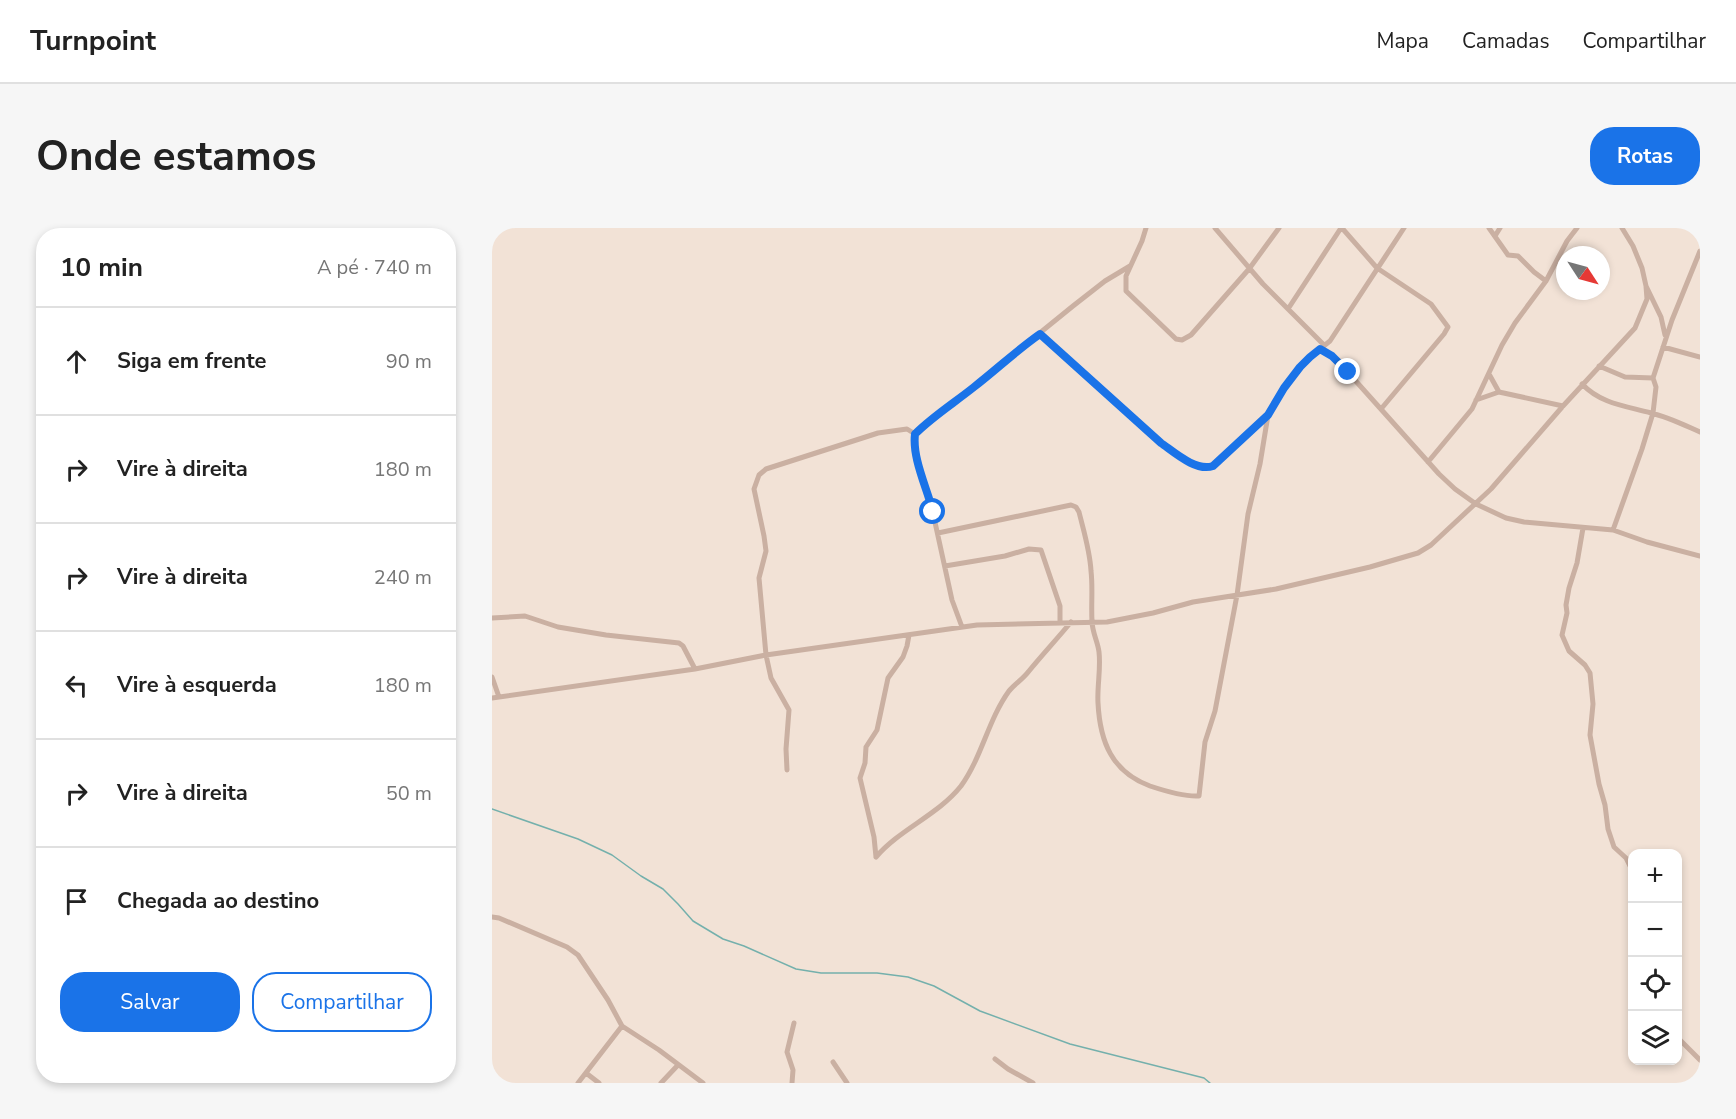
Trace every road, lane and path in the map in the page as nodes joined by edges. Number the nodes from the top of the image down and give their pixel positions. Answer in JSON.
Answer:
{"nodes":[{"id":1,"x":1146,"y":228,"type":"edge"},
{"id":2,"x":1215,"y":228,"type":"edge"},
{"id":3,"x":1279,"y":228,"type":"edge"},
{"id":4,"x":1341,"y":228,"type":"edge"},
{"id":5,"x":1404,"y":228,"type":"edge"},
{"id":6,"x":1489,"y":228,"type":"edge"},
{"id":7,"x":1500,"y":228,"type":"edge"},
{"id":8,"x":1577,"y":228,"type":"edge"},
{"id":9,"x":1622,"y":228,"type":"edge"},
{"id":10,"x":1495,"y":236,"type":"junction"},
{"id":11,"x":1700,"y":251,"type":"edge"},
{"id":12,"x":1130,"y":266,"type":"junction"},
{"id":13,"x":1377,"y":268,"type":"junction"},
{"id":14,"x":1249,"y":269,"type":"junction"},
{"id":15,"x":1546,"y":281,"type":"junction"},
{"id":16,"x":1646,"y":286,"type":"junction"},
{"id":17,"x":1288,"y":309,"type":"junction"},
{"id":18,"x":1040,"y":334,"type":"junction"},
{"id":19,"x":1666,"y":337,"type":"junction"},
{"id":20,"x":1330,"y":341,"type":"junction"},
{"id":21,"x":1322,"y":347,"type":"junction"},
{"id":22,"x":1663,"y":347,"type":"junction"},
{"id":23,"x":1332,"y":356,"type":"junction"},
{"id":24,"x":1700,"y":357,"type":"edge"},
{"id":25,"x":1599,"y":366,"type":"junction"},
{"id":26,"x":1489,"y":374,"type":"junction"},
{"id":27,"x":1653,"y":378,"type":"junction"},
{"id":28,"x":1582,"y":384,"type":"junction"},
{"id":29,"x":1499,"y":392,"type":"junction"},
{"id":30,"x":1590,"y":393,"type":"junction"},
{"id":31,"x":1574,"y":394,"type":"junction"},
{"id":32,"x":1476,"y":400,"type":"junction"},
{"id":33,"x":1563,"y":406,"type":"junction"},
{"id":34,"x":1381,"y":409,"type":"junction"},
{"id":35,"x":1653,"y":413,"type":"junction"},
{"id":36,"x":1268,"y":415,"type":"junction"},
{"id":37,"x":1700,"y":432,"type":"edge"},
{"id":38,"x":915,"y":434,"type":"junction"},
{"id":39,"x":1428,"y":462,"type":"junction"},
{"id":40,"x":1476,"y":504,"type":"junction"},
{"id":41,"x":1582,"y":528,"type":"junction"},
{"id":42,"x":1613,"y":530,"type":"junction"},
{"id":43,"x":938,"y":533,"type":"junction"},
{"id":44,"x":1700,"y":556,"type":"edge"},
{"id":45,"x":945,"y":566,"type":"junction"},
{"id":46,"x":1237,"y":595,"type":"junction"},
{"id":47,"x":492,"y":618,"type":"edge"},
{"id":48,"x":1060,"y":622,"type":"junction"},
{"id":49,"x":1071,"y":622,"type":"junction"},
{"id":50,"x":1092,"y":623,"type":"junction"},
{"id":51,"x":1049,"y":624,"type":"junction"},
{"id":52,"x":962,"y":627,"type":"junction"},
{"id":53,"x":909,"y":635,"type":"junction"},
{"id":54,"x":1059,"y":636,"type":"junction"},
{"id":55,"x":766,"y":655,"type":"junction"},
{"id":56,"x":695,"y":669,"type":"junction"},
{"id":57,"x":492,"y":677,"type":"edge"},
{"id":58,"x":495,"y":698,"type":"edge"},
{"id":59,"x":787,"y":770,"type":"dead end"},
{"id":60,"x":1628,"y":862,"type":"edge"},
{"id":61,"x":492,"y":917,"type":"edge"},
{"id":62,"x":794,"y":1023,"type":"dead end"},
{"id":63,"x":622,"y":1026,"type":"junction"},
{"id":64,"x":1682,"y":1043,"type":"edge"},
{"id":65,"x":995,"y":1059,"type":"dead end"},
{"id":66,"x":1700,"y":1060,"type":"edge"},
{"id":67,"x":833,"y":1062,"type":"dead end"},
{"id":68,"x":678,"y":1065,"type":"junction"},
{"id":69,"x":586,"y":1073,"type":"junction"},
{"id":70,"x":578,"y":1083,"type":"edge"},
{"id":71,"x":599,"y":1083,"type":"edge"},
{"id":72,"x":661,"y":1083,"type":"edge"},
{"id":73,"x":703,"y":1083,"type":"edge"},
{"id":74,"x":792,"y":1083,"type":"edge"},
{"id":75,"x":847,"y":1083,"type":"edge"},
{"id":76,"x":1034,"y":1083,"type":"edge"}],
"edges":[{"from":1,"to":12,"type":"street"},
{"from":2,"to":14,"type":"street"},
{"from":3,"to":14,"type":"street"},
{"from":4,"to":13,"type":"street"},
{"from":4,"to":17,"type":"street"},
{"from":5,"to":13,"type":"street"},
{"from":6,"to":10,"type":"street"},
{"from":7,"to":10,"type":"street"},
{"from":8,"to":15,"type":"street"},
{"from":9,"to":16,"type":"street"},
{"from":10,"to":15,"type":"street"},
{"from":11,"to":19,"type":"street"},
{"from":12,"to":14,"type":"street"},
{"from":12,"to":18,"type":"street"},
{"from":13,"to":20,"type":"street"},
{"from":13,"to":34,"type":"street"},
{"from":14,"to":17,"type":"street"},
{"from":15,"to":26,"type":"street"},
{"from":16,"to":19,"type":"street"},
{"from":16,"to":25,"type":"street"},
{"from":17,"to":21,"type":"street"},
{"from":18,"to":36,"type":"street"},
{"from":18,"to":38,"type":"street"},
{"from":19,"to":22,"type":"street"},
{"from":20,"to":21,"type":"street"},
{"from":20,"to":23,"type":"street"},
{"from":21,"to":23,"type":"street"},
{"from":21,"to":36,"type":"street"},
{"from":22,"to":24,"type":"street"},
{"from":22,"to":27,"type":"street"},
{"from":23,"to":34,"type":"street"},
{"from":25,"to":27,"type":"street"},
{"from":25,"to":28,"type":"street"},
{"from":26,"to":29,"type":"street"},
{"from":26,"to":32,"type":"street"},
{"from":27,"to":35,"type":"street"},
{"from":28,"to":30,"type":"street"},
{"from":28,"to":31,"type":"street"},
{"from":29,"to":32,"type":"street"},
{"from":29,"to":33,"type":"street"},
{"from":30,"to":31,"type":"street"},
{"from":30,"to":35,"type":"street"},
{"from":31,"to":33,"type":"street"},
{"from":32,"to":39,"type":"street"},
{"from":33,"to":40,"type":"street"},
{"from":34,"to":39,"type":"street"},
{"from":35,"to":37,"type":"street"},
{"from":35,"to":42,"type":"street"},
{"from":36,"to":46,"type":"street"},
{"from":38,"to":43,"type":"street"},
{"from":38,"to":55,"type":"street"},
{"from":39,"to":40,"type":"street"},
{"from":40,"to":41,"type":"street"},
{"from":40,"to":46,"type":"street"},
{"from":41,"to":42,"type":"street"},
{"from":41,"to":60,"type":"street"},
{"from":42,"to":44,"type":"street"},
{"from":43,"to":45,"type":"street"},
{"from":43,"to":50,"type":"street"},
{"from":45,"to":48,"type":"street"},
{"from":45,"to":52,"type":"street"},
{"from":46,"to":50,"type":"street"},
{"from":46,"to":50,"type":"street"},
{"from":47,"to":56,"type":"street"},
{"from":48,"to":49,"type":"street"},
{"from":48,"to":51,"type":"street"},
{"from":49,"to":50,"type":"street"},
{"from":49,"to":54,"type":"street"},
{"from":51,"to":52,"type":"street"},
{"from":51,"to":54,"type":"street"},
{"from":52,"to":53,"type":"street"},
{"from":53,"to":54,"type":"street"},
{"from":53,"to":55,"type":"street"},
{"from":55,"to":56,"type":"street"},
{"from":55,"to":59,"type":"street"},
{"from":56,"to":58,"type":"street"},
{"from":57,"to":58,"type":"street"},
{"from":61,"to":63,"type":"street"},
{"from":62,"to":74,"type":"street"},
{"from":63,"to":68,"type":"street"},
{"from":63,"to":69,"type":"street"},
{"from":64,"to":66,"type":"street"},
{"from":65,"to":76,"type":"street"},
{"from":67,"to":75,"type":"street"},
{"from":68,"to":72,"type":"street"},
{"from":68,"to":73,"type":"street"},
{"from":69,"to":70,"type":"street"},
{"from":69,"to":71,"type":"street"}]}
